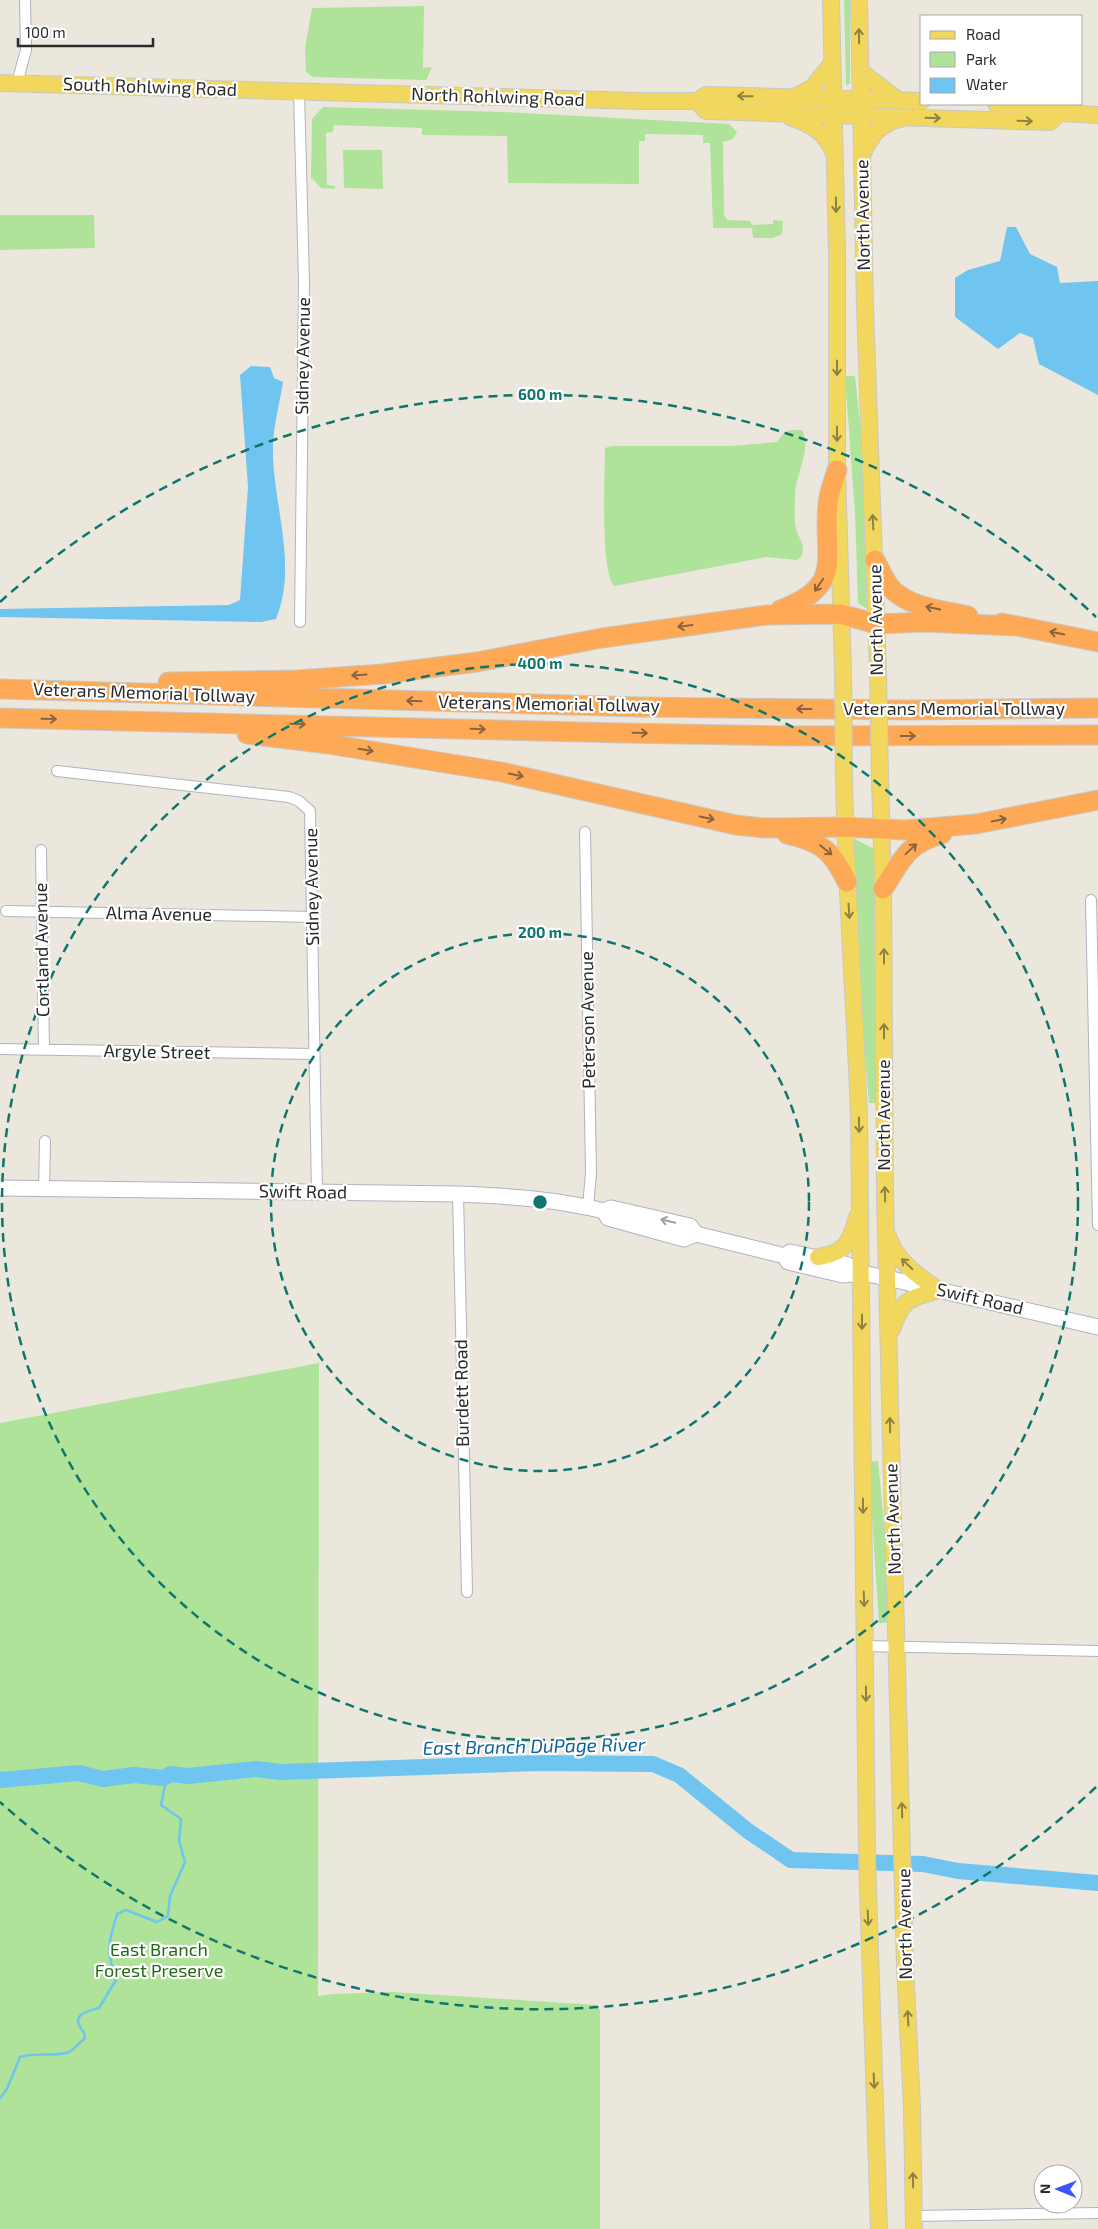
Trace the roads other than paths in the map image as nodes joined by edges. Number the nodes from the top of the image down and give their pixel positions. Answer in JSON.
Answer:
{"nodes":[{"id":1,"x":25,"y":0,"type":"edge"},
{"id":2,"x":831,"y":0,"type":"edge"},
{"id":3,"x":858,"y":0,"type":"edge"},
{"id":4,"x":832,"y":62,"type":"junction"},
{"id":5,"x":860,"y":71,"type":"junction"},
{"id":6,"x":0,"y":83,"type":"edge"},
{"id":7,"x":17,"y":84,"type":"junction"},
{"id":8,"x":299,"y":91,"type":"junction"},
{"id":9,"x":793,"y":98,"type":"junction"},
{"id":10,"x":860,"y":100,"type":"junction"},
{"id":11,"x":898,"y":100,"type":"junction"},
{"id":12,"x":920,"y":101,"type":"edge"},
{"id":13,"x":697,"y":102,"type":"junction"},
{"id":14,"x":1024,"y":105,"type":"edge"},
{"id":15,"x":834,"y":107,"type":"junction"},
{"id":16,"x":778,"y":113,"type":"junction"},
{"id":17,"x":1059,"y":113,"type":"junction"},
{"id":18,"x":1098,"y":115,"type":"edge"},
{"id":19,"x":860,"y":116,"type":"junction"},
{"id":20,"x":908,"y":117,"type":"junction"},
{"id":21,"x":835,"y":156,"type":"junction"},
{"id":22,"x":862,"y":158,"type":"junction"},
{"id":23,"x":837,"y":470,"type":"junction"},
{"id":24,"x":875,"y":560,"type":"junction"},
{"id":25,"x":840,"y":614,"type":"junction"},
{"id":26,"x":766,"y":615,"type":"junction"},
{"id":27,"x":300,"y":622,"type":"dead end"},
{"id":28,"x":877,"y":624,"type":"junction"},
{"id":29,"x":1015,"y":626,"type":"junction"},
{"id":30,"x":1098,"y":642,"type":"edge"},
{"id":31,"x":0,"y":688,"type":"edge"},
{"id":32,"x":1098,"y":708,"type":"edge"},
{"id":33,"x":0,"y":718,"type":"edge"},
{"id":34,"x":144,"y":720,"type":"junction"},
{"id":35,"x":1098,"y":735,"type":"edge"},
{"id":36,"x":57,"y":771,"type":"dead end"},
{"id":37,"x":1098,"y":800,"type":"edge"},
{"id":38,"x":976,"y":824,"type":"junction"},
{"id":39,"x":845,"y":827,"type":"junction"},
{"id":40,"x":764,"y":828,"type":"junction"},
{"id":41,"x":881,"y":828,"type":"junction"},
{"id":42,"x":585,"y":832,"type":"dead end"},
{"id":43,"x":41,"y":850,"type":"dead end"},
{"id":44,"x":847,"y":882,"type":"junction"},
{"id":45,"x":883,"y":889,"type":"junction"},
{"id":46,"x":1091,"y":900,"type":"dead end"},
{"id":47,"x":6,"y":911,"type":"dead end"},
{"id":48,"x":42,"y":912,"type":"junction"},
{"id":49,"x":312,"y":917,"type":"junction"},
{"id":50,"x":0,"y":1049,"type":"edge"},
{"id":51,"x":44,"y":1050,"type":"junction"},
{"id":52,"x":314,"y":1054,"type":"junction"},
{"id":53,"x":45,"y":1141,"type":"dead end"},
{"id":54,"x":860,"y":1184,"type":"junction"},
{"id":55,"x":0,"y":1188,"type":"edge"},
{"id":56,"x":44,"y":1188,"type":"junction"},
{"id":57,"x":317,"y":1192,"type":"junction"},
{"id":58,"x":458,"y":1194,"type":"junction"},
{"id":59,"x":588,"y":1207,"type":"junction"},
{"id":60,"x":1098,"y":1225,"type":"edge"},
{"id":61,"x":886,"y":1228,"type":"junction"},
{"id":62,"x":785,"y":1256,"type":"junction"},
{"id":63,"x":818,"y":1258,"type":"junction"},
{"id":64,"x":862,"y":1273,"type":"junction"},
{"id":65,"x":887,"y":1278,"type":"junction"},
{"id":66,"x":939,"y":1290,"type":"junction"},
{"id":67,"x":1098,"y":1324,"type":"edge"},
{"id":68,"x":889,"y":1338,"type":"junction"},
{"id":69,"x":467,"y":1592,"type":"dead end"},
{"id":70,"x":897,"y":1645,"type":"junction"},
{"id":71,"x":865,"y":1646,"type":"junction"},
{"id":72,"x":1098,"y":1651,"type":"edge"},
{"id":73,"x":1098,"y":2213,"type":"edge"},
{"id":74,"x":913,"y":2222,"type":"edge"},
{"id":75,"x":879,"y":2229,"type":"edge"}],
"edges":[{"from":1,"to":7,"type":"street"},
{"from":2,"to":4,"type":"main road","name":"North Avenue"},
{"from":5,"to":3,"type":"main road","name":"North Avenue","one_way":true},
{"from":4,"to":9,"type":"main road"},
{"from":4,"to":15,"type":"main road","name":"North Avenue"},
{"from":5,"to":10,"type":"main road","name":"North Avenue"},
{"from":5,"to":11,"type":"main road"},
{"from":6,"to":7,"type":"main road","name":"South Rohlwing Road"},
{"from":7,"to":8,"type":"main road","name":"South Rohlwing Road"},
{"from":8,"to":13,"type":"main road","name":"North Rohlwing Road"},
{"from":8,"to":27,"type":"street","name":"Sidney Avenue"},
{"from":9,"to":13,"type":"main road","name":"North Rohlwing Road","one_way":true},
{"from":9,"to":15,"type":"main road","name":"North Rohlwing Road"},
{"from":10,"to":11,"type":"main road"},
{"from":10,"to":15,"type":"main road"},
{"from":10,"to":19,"type":"main road","name":"North Avenue"},
{"from":11,"to":12,"type":"main road"},
{"from":13,"to":16,"type":"main road","name":"North Rohlwing Road"},
{"from":14,"to":17,"type":"main road"},
{"from":15,"to":16,"type":"main road","name":"North Rohlwing Road"},
{"from":15,"to":19,"type":"main road"},
{"from":15,"to":21,"type":"main road","name":"North Avenue"},
{"from":16,"to":21,"type":"main road"},
{"from":17,"to":18,"type":"main road"},
{"from":20,"to":17,"type":"main road","one_way":true},
{"from":19,"to":20,"type":"main road"},
{"from":19,"to":22,"type":"main road","name":"North Avenue"},
{"from":20,"to":22,"type":"main road"},
{"from":21,"to":23,"type":"main road","name":"North Avenue","one_way":true},
{"from":24,"to":22,"type":"main road","name":"North Avenue","one_way":true},
{"from":23,"to":25,"type":"main road","name":"North Avenue"},
{"from":23,"to":26,"type":"highway","one_way":true},
{"from":24,"to":28,"type":"main road","name":"North Avenue"},
{"from":29,"to":24,"type":"highway","one_way":true},
{"from":25,"to":26,"type":"highway"},
{"from":25,"to":28,"type":"highway"},
{"from":25,"to":39,"type":"main road","name":"North Avenue","bridge":true},
{"from":26,"to":31,"type":"highway","one_way":true},
{"from":28,"to":29,"type":"highway"},
{"from":28,"to":41,"type":"main road","name":"North Avenue","bridge":true},
{"from":30,"to":29,"type":"highway","one_way":true},
{"from":32,"to":31,"type":"highway","name":"Veterans Memorial Tollway","one_way":true},
{"from":33,"to":34,"type":"highway","name":"Veterans Memorial Tollway","one_way":true},
{"from":34,"to":35,"type":"highway","name":"Veterans Memorial Tollway","one_way":true},
{"from":34,"to":40,"type":"highway","one_way":true},
{"from":36,"to":49,"type":"street","name":"Sidney Avenue"},
{"from":38,"to":37,"type":"highway","one_way":true},
{"from":38,"to":41,"type":"highway"},
{"from":45,"to":38,"type":"highway","one_way":true},
{"from":39,"to":40,"type":"highway"},
{"from":39,"to":41,"type":"highway"},
{"from":39,"to":44,"type":"main road","name":"North Avenue"},
{"from":40,"to":44,"type":"highway","one_way":true},
{"from":41,"to":45,"type":"main road","name":"North Avenue"},
{"from":42,"to":59,"type":"street","name":"Peterson Avenue"},
{"from":43,"to":48,"type":"street","name":"Cortland Avenue"},
{"from":44,"to":54,"type":"main road","name":"North Avenue","one_way":true},
{"from":61,"to":45,"type":"main road","name":"North Avenue","one_way":true},
{"from":46,"to":60,"type":"street"},
{"from":47,"to":48,"type":"street","name":"Alma Avenue"},
{"from":48,"to":49,"type":"street","name":"Alma Avenue"},
{"from":48,"to":51,"type":"street","name":"Cortland Avenue"},
{"from":49,"to":52,"type":"street","name":"Sidney Avenue"},
{"from":50,"to":51,"type":"street","name":"Argyle Street"},
{"from":51,"to":52,"type":"street","name":"Argyle Street"},
{"from":52,"to":57,"type":"street","name":"Sidney Avenue"},
{"from":53,"to":56,"type":"street"},
{"from":54,"to":63,"type":"main road"},
{"from":54,"to":64,"type":"main road","name":"North Avenue"},
{"from":55,"to":56,"type":"street","name":"Swift Road"},
{"from":56,"to":57,"type":"street","name":"Swift Road"},
{"from":57,"to":58,"type":"street","name":"Swift Road"},
{"from":58,"to":59,"type":"street","name":"Swift Road"},
{"from":58,"to":69,"type":"street","name":"Burdett Road"},
{"from":59,"to":62,"type":"street","name":"Swift Road"},
{"from":61,"to":65,"type":"main road","name":"North Avenue"},
{"from":66,"to":61,"type":"main road","one_way":true},
{"from":62,"to":63,"type":"street","name":"Swift Road"},
{"from":62,"to":64,"type":"street","name":"Swift Road"},
{"from":63,"to":64,"type":"street","name":"Swift Road"},
{"from":64,"to":65,"type":"street","name":"Swift Road"},
{"from":64,"to":71,"type":"main road","name":"North Avenue","one_way":true},
{"from":65,"to":66,"type":"street","name":"Swift Road"},
{"from":65,"to":68,"type":"main road","name":"North Avenue"},
{"from":66,"to":67,"type":"street","name":"Swift Road"},
{"from":66,"to":68,"type":"main road"},
{"from":70,"to":68,"type":"main road","name":"North Avenue","one_way":true},
{"from":70,"to":71,"type":"street"},
{"from":70,"to":72,"type":"street"},
{"from":74,"to":70,"type":"main road","name":"North Avenue","one_way":true},
{"from":71,"to":75,"type":"main road","name":"North Avenue","one_way":true},
{"from":73,"to":74,"type":"street"}]}
